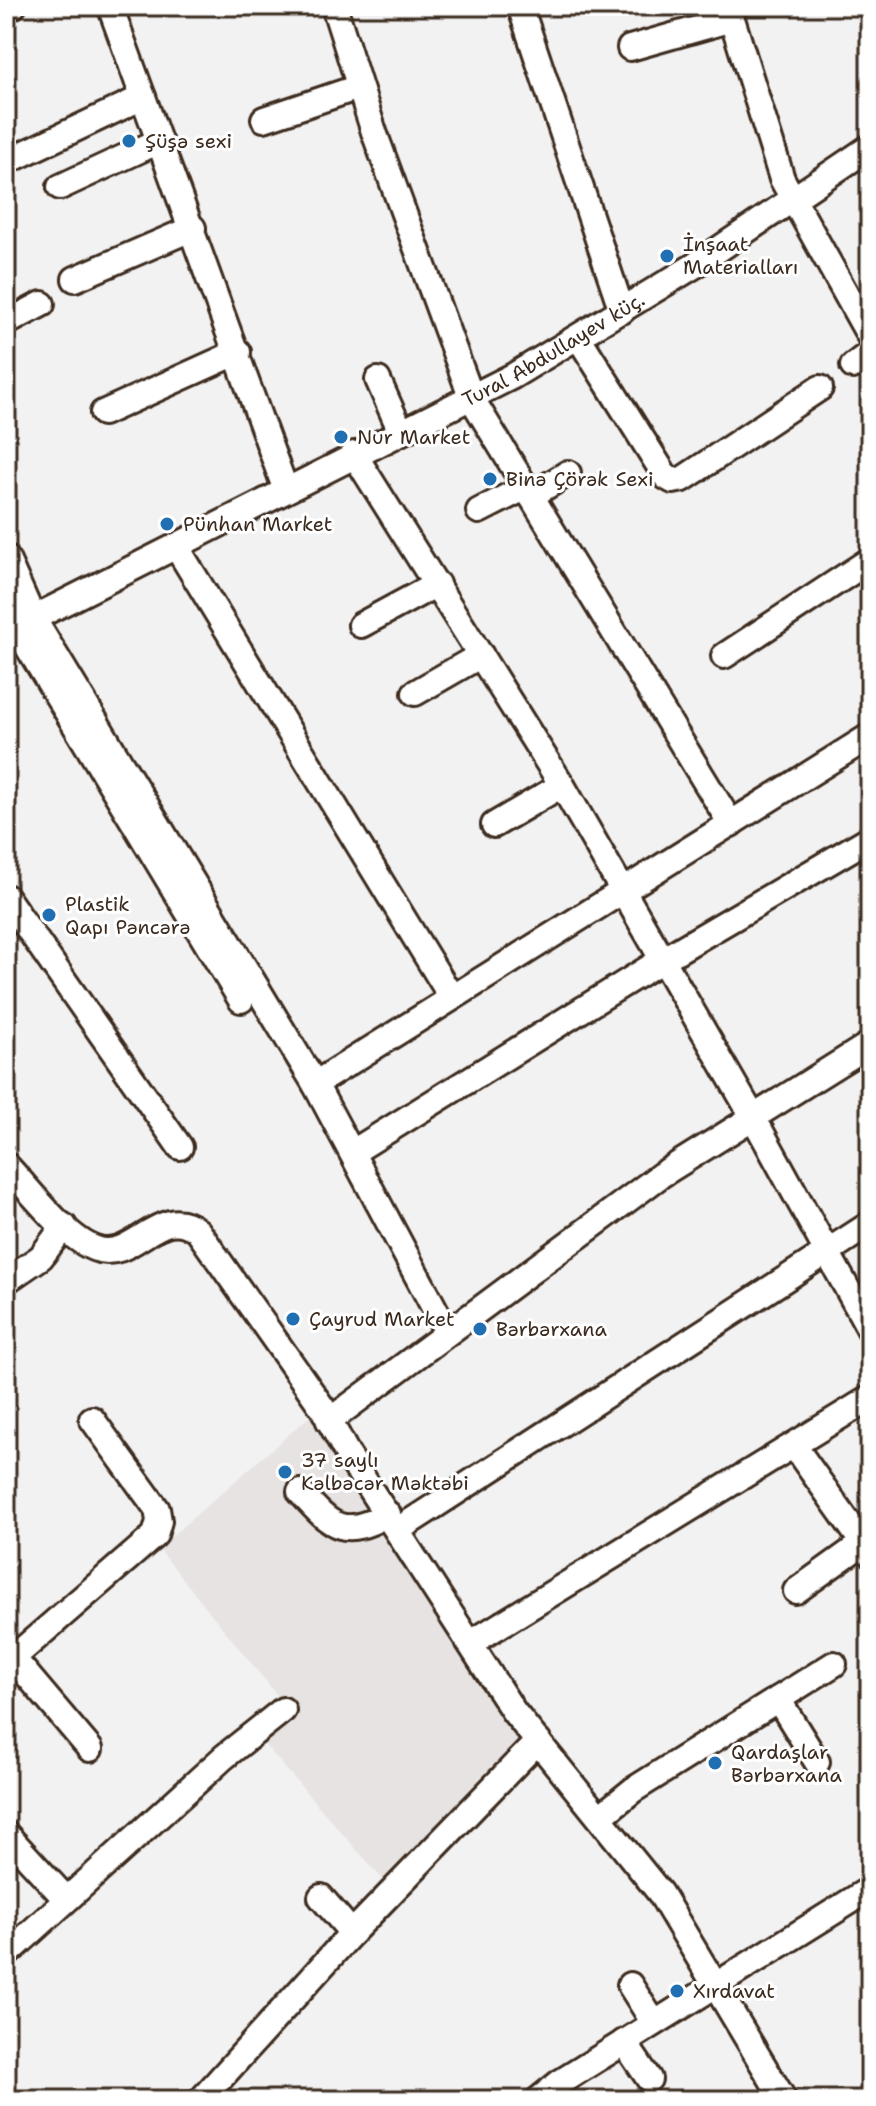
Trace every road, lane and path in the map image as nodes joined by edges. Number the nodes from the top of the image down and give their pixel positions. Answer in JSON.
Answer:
{"nodes":[{"id":1,"x":13,"y":6,"type":"edge"},
{"id":2,"x":110,"y":6,"type":"edge"},
{"id":3,"x":334,"y":6,"type":"edge"},
{"id":4,"x":520,"y":6,"type":"edge"},
{"id":5,"x":6,"y":9,"type":"edge"},
{"id":6,"x":730,"y":12,"type":"edge"},
{"id":7,"x":630,"y":48,"type":"dead end"},
{"id":8,"x":359,"y":87,"type":"junction"},
{"id":9,"x":143,"y":97,"type":"junction"},
{"id":10,"x":264,"y":119,"type":"dead end"},
{"id":11,"x":159,"y":141,"type":"junction"},
{"id":12,"x":870,"y":147,"type":"edge"},
{"id":13,"x":6,"y":162,"type":"edge"},
{"id":14,"x":60,"y":187,"type":"dead end"},
{"id":15,"x":791,"y":200,"type":"junction"},
{"id":16,"x":193,"y":228,"type":"junction"},
{"id":17,"x":75,"y":279,"type":"dead end"},
{"id":18,"x":42,"y":304,"type":"dead end"},
{"id":19,"x":622,"y":311,"type":"junction"},
{"id":20,"x":6,"y":323,"type":"edge"},
{"id":21,"x":870,"y":337,"type":"edge"},
{"id":22,"x":579,"y":338,"type":"junction"},
{"id":23,"x":238,"y":352,"type":"junction"},
{"id":24,"x":378,"y":380,"type":"dead end"},
{"id":25,"x":820,"y":388,"type":"dead end"},
{"id":26,"x":472,"y":399,"type":"junction"},
{"id":27,"x":103,"y":413,"type":"dead end"},
{"id":28,"x":401,"y":432,"type":"junction"},
{"id":29,"x":354,"y":454,"type":"junction"},
{"id":30,"x":568,"y":473,"type":"dead end"},
{"id":31,"x":285,"y":488,"type":"junction"},
{"id":32,"x":528,"y":492,"type":"junction"},
{"id":33,"x":479,"y":511,"type":"dead end"},
{"id":34,"x":176,"y":546,"type":"junction"},
{"id":35,"x":6,"y":557,"type":"edge"},
{"id":36,"x":870,"y":560,"type":"edge"},
{"id":37,"x":437,"y":584,"type":"junction"},
{"id":38,"x":15,"y":622,"type":"edge"},
{"id":39,"x":361,"y":625,"type":"dead end"},
{"id":40,"x":481,"y":655,"type":"junction"},
{"id":41,"x":724,"y":656,"type":"dead end"},
{"id":42,"x":415,"y":693,"type":"dead end"},
{"id":43,"x":867,"y":745,"type":"edge"},
{"id":44,"x":562,"y":785,"type":"junction"},
{"id":45,"x":731,"y":824,"type":"junction"},
{"id":46,"x":494,"y":825,"type":"dead end"},
{"id":47,"x":870,"y":838,"type":"edge"},
{"id":48,"x":623,"y":892,"type":"junction"},
{"id":49,"x":6,"y":897,"type":"edge"},
{"id":50,"x":662,"y":960,"type":"junction"},
{"id":51,"x":452,"y":998,"type":"junction"},
{"id":52,"x":241,"y":1000,"type":"dead end"},
{"id":53,"x":870,"y":1044,"type":"edge"},
{"id":54,"x":315,"y":1084,"type":"junction"},
{"id":55,"x":753,"y":1117,"type":"junction"},
{"id":56,"x":180,"y":1147,"type":"dead end"},
{"id":57,"x":353,"y":1152,"type":"junction"},
{"id":58,"x":6,"y":1165,"type":"edge"},
{"id":59,"x":870,"y":1224,"type":"edge"},
{"id":60,"x":64,"y":1226,"type":"junction"},
{"id":61,"x":827,"y":1251,"type":"junction"},
{"id":62,"x":6,"y":1281,"type":"edge"},
{"id":63,"x":870,"y":1330,"type":"edge"},
{"id":64,"x":447,"y":1332,"type":"junction"},
{"id":65,"x":870,"y":1398,"type":"edge"},
{"id":66,"x":92,"y":1419,"type":"dead end"},
{"id":67,"x":329,"y":1421,"type":"junction"},
{"id":68,"x":794,"y":1446,"type":"junction"},
{"id":69,"x":300,"y":1492,"type":"dead end"},
{"id":70,"x":393,"y":1522,"type":"junction"},
{"id":71,"x":867,"y":1548,"type":"edge"},
{"id":72,"x":796,"y":1591,"type":"dead end"},
{"id":73,"x":471,"y":1643,"type":"junction"},
{"id":74,"x":10,"y":1661,"type":"edge"},
{"id":75,"x":834,"y":1664,"type":"dead end"},
{"id":76,"x":778,"y":1699,"type":"junction"},
{"id":77,"x":283,"y":1710,"type":"dead end"},
{"id":78,"x":538,"y":1741,"type":"junction"},
{"id":79,"x":90,"y":1749,"type":"dead end"},
{"id":80,"x":817,"y":1762,"type":"dead end"},
{"id":81,"x":601,"y":1816,"type":"junction"},
{"id":82,"x":6,"y":1834,"type":"edge"},
{"id":83,"x":870,"y":1889,"type":"edge"},
{"id":84,"x":321,"y":1897,"type":"dead end"},
{"id":85,"x":65,"y":1898,"type":"junction"},
{"id":86,"x":352,"y":1933,"type":"junction"},
{"id":87,"x":6,"y":1955,"type":"edge"},
{"id":88,"x":716,"y":1984,"type":"junction"},
{"id":89,"x":630,"y":1985,"type":"dead end"},
{"id":90,"x":654,"y":2023,"type":"junction"},
{"id":91,"x":624,"y":2042,"type":"junction"},
{"id":92,"x":649,"y":2079,"type":"dead end"},
{"id":93,"x":201,"y":2100,"type":"edge"},
{"id":94,"x":538,"y":2100,"type":"edge"},
{"id":95,"x":784,"y":2100,"type":"edge"}],
"edges":[{"from":1,"to":5,"type":"street"},
{"from":2,"to":9,"type":"street"},
{"from":3,"to":8,"type":"street"},
{"from":4,"to":19,"type":"street"},
{"from":6,"to":7,"type":"street"},
{"from":6,"to":15,"type":"street"},
{"from":8,"to":10,"type":"street"},
{"from":8,"to":26,"type":"street"},
{"from":9,"to":11,"type":"street"},
{"from":9,"to":13,"type":"street"},
{"from":11,"to":14,"type":"street"},
{"from":11,"to":16,"type":"street"},
{"from":12,"to":15,"type":"street","name":"Tural Abdullayev küç."},
{"from":15,"to":19,"type":"street","name":"Tural Abdullayev küç."},
{"from":15,"to":21,"type":"street"},
{"from":16,"to":17,"type":"street"},
{"from":16,"to":23,"type":"street"},
{"from":18,"to":20,"type":"street"},
{"from":19,"to":22,"type":"street","name":"Tural Abdullayev küç."},
{"from":22,"to":25,"type":"street"},
{"from":22,"to":26,"type":"street","name":"Tural Abdullayev küç."},
{"from":23,"to":27,"type":"street"},
{"from":23,"to":31,"type":"street"},
{"from":24,"to":28,"type":"street"},
{"from":26,"to":28,"type":"street","name":"Tural Abdullayev küç."},
{"from":26,"to":32,"type":"street"},
{"from":28,"to":29,"type":"street","name":"Tural Abdullayev küç."},
{"from":29,"to":31,"type":"street","name":"Tural Abdullayev küç."},
{"from":29,"to":37,"type":"street"},
{"from":30,"to":32,"type":"street"},
{"from":31,"to":34,"type":"street","name":"Tural Abdullayev küç."},
{"from":32,"to":33,"type":"street"},
{"from":32,"to":45,"type":"street"},
{"from":34,"to":38,"type":"street","name":"Tural Abdullayev küç."},
{"from":34,"to":51,"type":"street"},
{"from":35,"to":38,"type":"street"},
{"from":36,"to":41,"type":"street"},
{"from":37,"to":39,"type":"street"},
{"from":37,"to":40,"type":"street"},
{"from":38,"to":52,"type":"street"},
{"from":38,"to":54,"type":"street"},
{"from":40,"to":42,"type":"street"},
{"from":40,"to":44,"type":"street"},
{"from":43,"to":45,"type":"street"},
{"from":44,"to":46,"type":"street"},
{"from":44,"to":48,"type":"street"},
{"from":45,"to":48,"type":"street"},
{"from":47,"to":50,"type":"street"},
{"from":48,"to":50,"type":"street"},
{"from":48,"to":51,"type":"street"},
{"from":49,"to":56,"type":"street"},
{"from":50,"to":55,"type":"street"},
{"from":50,"to":57,"type":"street"},
{"from":51,"to":54,"type":"street"},
{"from":53,"to":55,"type":"street"},
{"from":54,"to":57,"type":"street"},
{"from":55,"to":61,"type":"street"},
{"from":55,"to":64,"type":"street"},
{"from":57,"to":64,"type":"street"},
{"from":58,"to":60,"type":"street"},
{"from":59,"to":61,"type":"street"},
{"from":60,"to":62,"type":"street"},
{"from":60,"to":67,"type":"street"},
{"from":61,"to":63,"type":"street"},
{"from":61,"to":70,"type":"street"},
{"from":64,"to":67,"type":"street"},
{"from":65,"to":68,"type":"street"},
{"from":66,"to":74,"type":"street"},
{"from":67,"to":70,"type":"street"},
{"from":68,"to":71,"type":"street"},
{"from":68,"to":73,"type":"street"},
{"from":69,"to":70,"type":"street"},
{"from":70,"to":73,"type":"street"},
{"from":71,"to":72,"type":"street"},
{"from":73,"to":78,"type":"street"},
{"from":74,"to":79,"type":"street"},
{"from":75,"to":76,"type":"street"},
{"from":76,"to":80,"type":"street"},
{"from":76,"to":81,"type":"street"},
{"from":77,"to":85,"type":"street"},
{"from":78,"to":81,"type":"street"},
{"from":78,"to":86,"type":"street"},
{"from":81,"to":88,"type":"street"},
{"from":82,"to":85,"type":"street"},
{"from":83,"to":88,"type":"street"},
{"from":84,"to":86,"type":"street"},
{"from":85,"to":87,"type":"street"},
{"from":86,"to":93,"type":"street"},
{"from":88,"to":90,"type":"street"},
{"from":88,"to":95,"type":"street"},
{"from":89,"to":90,"type":"street"},
{"from":90,"to":91,"type":"street"},
{"from":91,"to":92,"type":"street"},
{"from":91,"to":94,"type":"street"}]}
